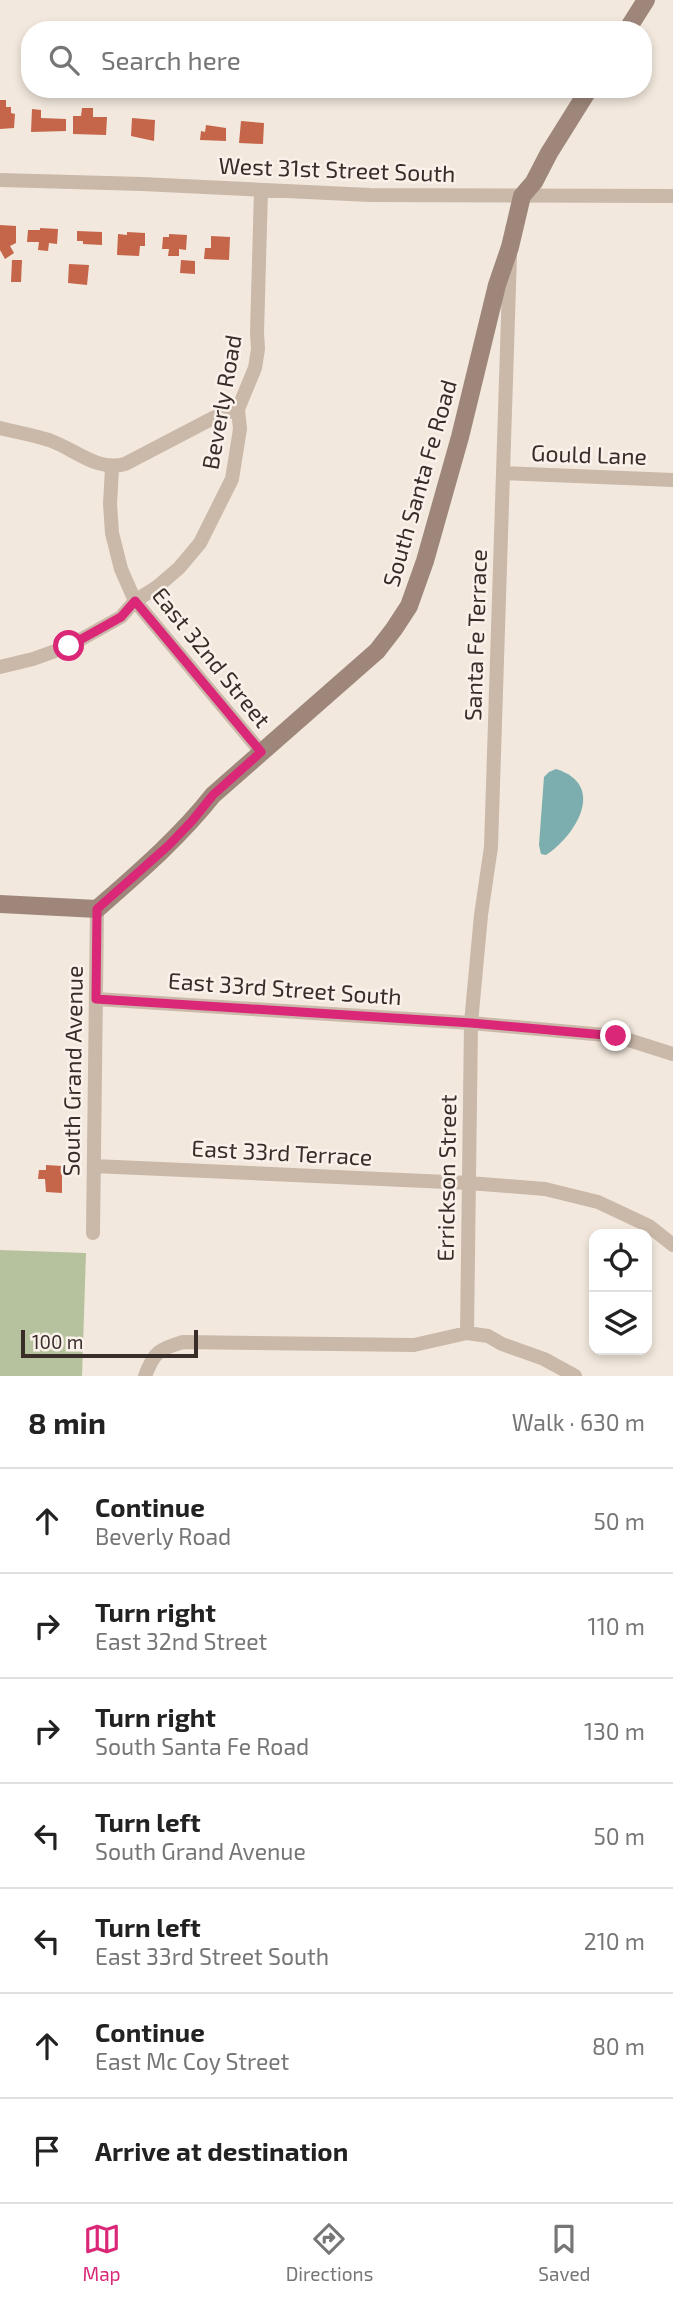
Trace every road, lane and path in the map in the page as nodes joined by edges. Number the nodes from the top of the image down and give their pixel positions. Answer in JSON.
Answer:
{"nodes":[{"id":1,"x":646,"y":0,"type":"edge"},
{"id":2,"x":633,"y":21,"type":"edge"},
{"id":3,"x":583,"y":98,"type":"edge"},
{"id":4,"x":0,"y":180,"type":"edge"},
{"id":5,"x":261,"y":190,"type":"junction"},
{"id":6,"x":522,"y":196,"type":"junction"},
{"id":7,"x":673,"y":196,"type":"edge"},
{"id":8,"x":510,"y":247,"type":"junction"},
{"id":9,"x":239,"y":409,"type":"junction"},
{"id":10,"x":0,"y":428,"type":"edge"},
{"id":11,"x":112,"y":468,"type":"junction"},
{"id":12,"x":503,"y":474,"type":"junction"},
{"id":13,"x":673,"y":480,"type":"edge"},
{"id":14,"x":135,"y":601,"type":"junction"},
{"id":15,"x":0,"y":667,"type":"edge"},
{"id":16,"x":261,"y":752,"type":"junction"},
{"id":17,"x":0,"y":904,"type":"edge"},
{"id":18,"x":97,"y":909,"type":"junction"},
{"id":19,"x":96,"y":999,"type":"junction"},
{"id":20,"x":471,"y":1023,"type":"junction"},
{"id":21,"x":673,"y":1054,"type":"edge"},
{"id":22,"x":94,"y":1166,"type":"junction"},
{"id":23,"x":469,"y":1183,"type":"junction"},
{"id":24,"x":93,"y":1233,"type":"dead end"},
{"id":25,"x":673,"y":1245,"type":"edge"},
{"id":26,"x":467,"y":1333,"type":"junction"},
{"id":27,"x":145,"y":1376,"type":"edge"},
{"id":28,"x":575,"y":1376,"type":"edge"}],
"edges":[{"from":1,"to":2,"type":"street"},
{"from":3,"to":6,"type":"street","name":"South Santa Fe Road"},
{"from":4,"to":5,"type":"street","name":"West 31st Street South"},
{"from":5,"to":6,"type":"street","name":"West 31st Street South"},
{"from":5,"to":9,"type":"street","name":"Beverly Road"},
{"from":6,"to":7,"type":"street","name":"West 31st Street South"},
{"from":6,"to":8,"type":"street","name":"South Santa Fe Road"},
{"from":8,"to":12,"type":"street","name":"Santa Fe Terrace"},
{"from":8,"to":16,"type":"street","name":"South Santa Fe Road"},
{"from":9,"to":11,"type":"street"},
{"from":9,"to":14,"type":"street","name":"Beverly Road"},
{"from":10,"to":11,"type":"street"},
{"from":11,"to":14,"type":"street","name":"East 32nd Street"},
{"from":12,"to":13,"type":"street","name":"Gould Lane"},
{"from":12,"to":20,"type":"street","name":"Santa Fe Terrace"},
{"from":14,"to":15,"type":"street","name":"Beverly Road"},
{"from":14,"to":16,"type":"street","name":"East 32nd Street"},
{"from":16,"to":18,"type":"street","name":"South Santa Fe Road"},
{"from":17,"to":18,"type":"street"},
{"from":18,"to":19,"type":"street","name":"South Grand Avenue"},
{"from":19,"to":20,"type":"street","name":"East 33rd Street South"},
{"from":19,"to":22,"type":"street","name":"South Grand Avenue"},
{"from":20,"to":21,"type":"street","name":"East 33rd Street South"},
{"from":20,"to":23,"type":"street","name":"Errickson Street"},
{"from":22,"to":23,"type":"street","name":"East 33rd Terrace"},
{"from":22,"to":24,"type":"street","name":"South Grand Avenue"},
{"from":23,"to":25,"type":"street","name":"East 33rd Terrace"},
{"from":23,"to":26,"type":"street","name":"Errickson Street"},
{"from":26,"to":27,"type":"street"},
{"from":26,"to":28,"type":"street"}]}
